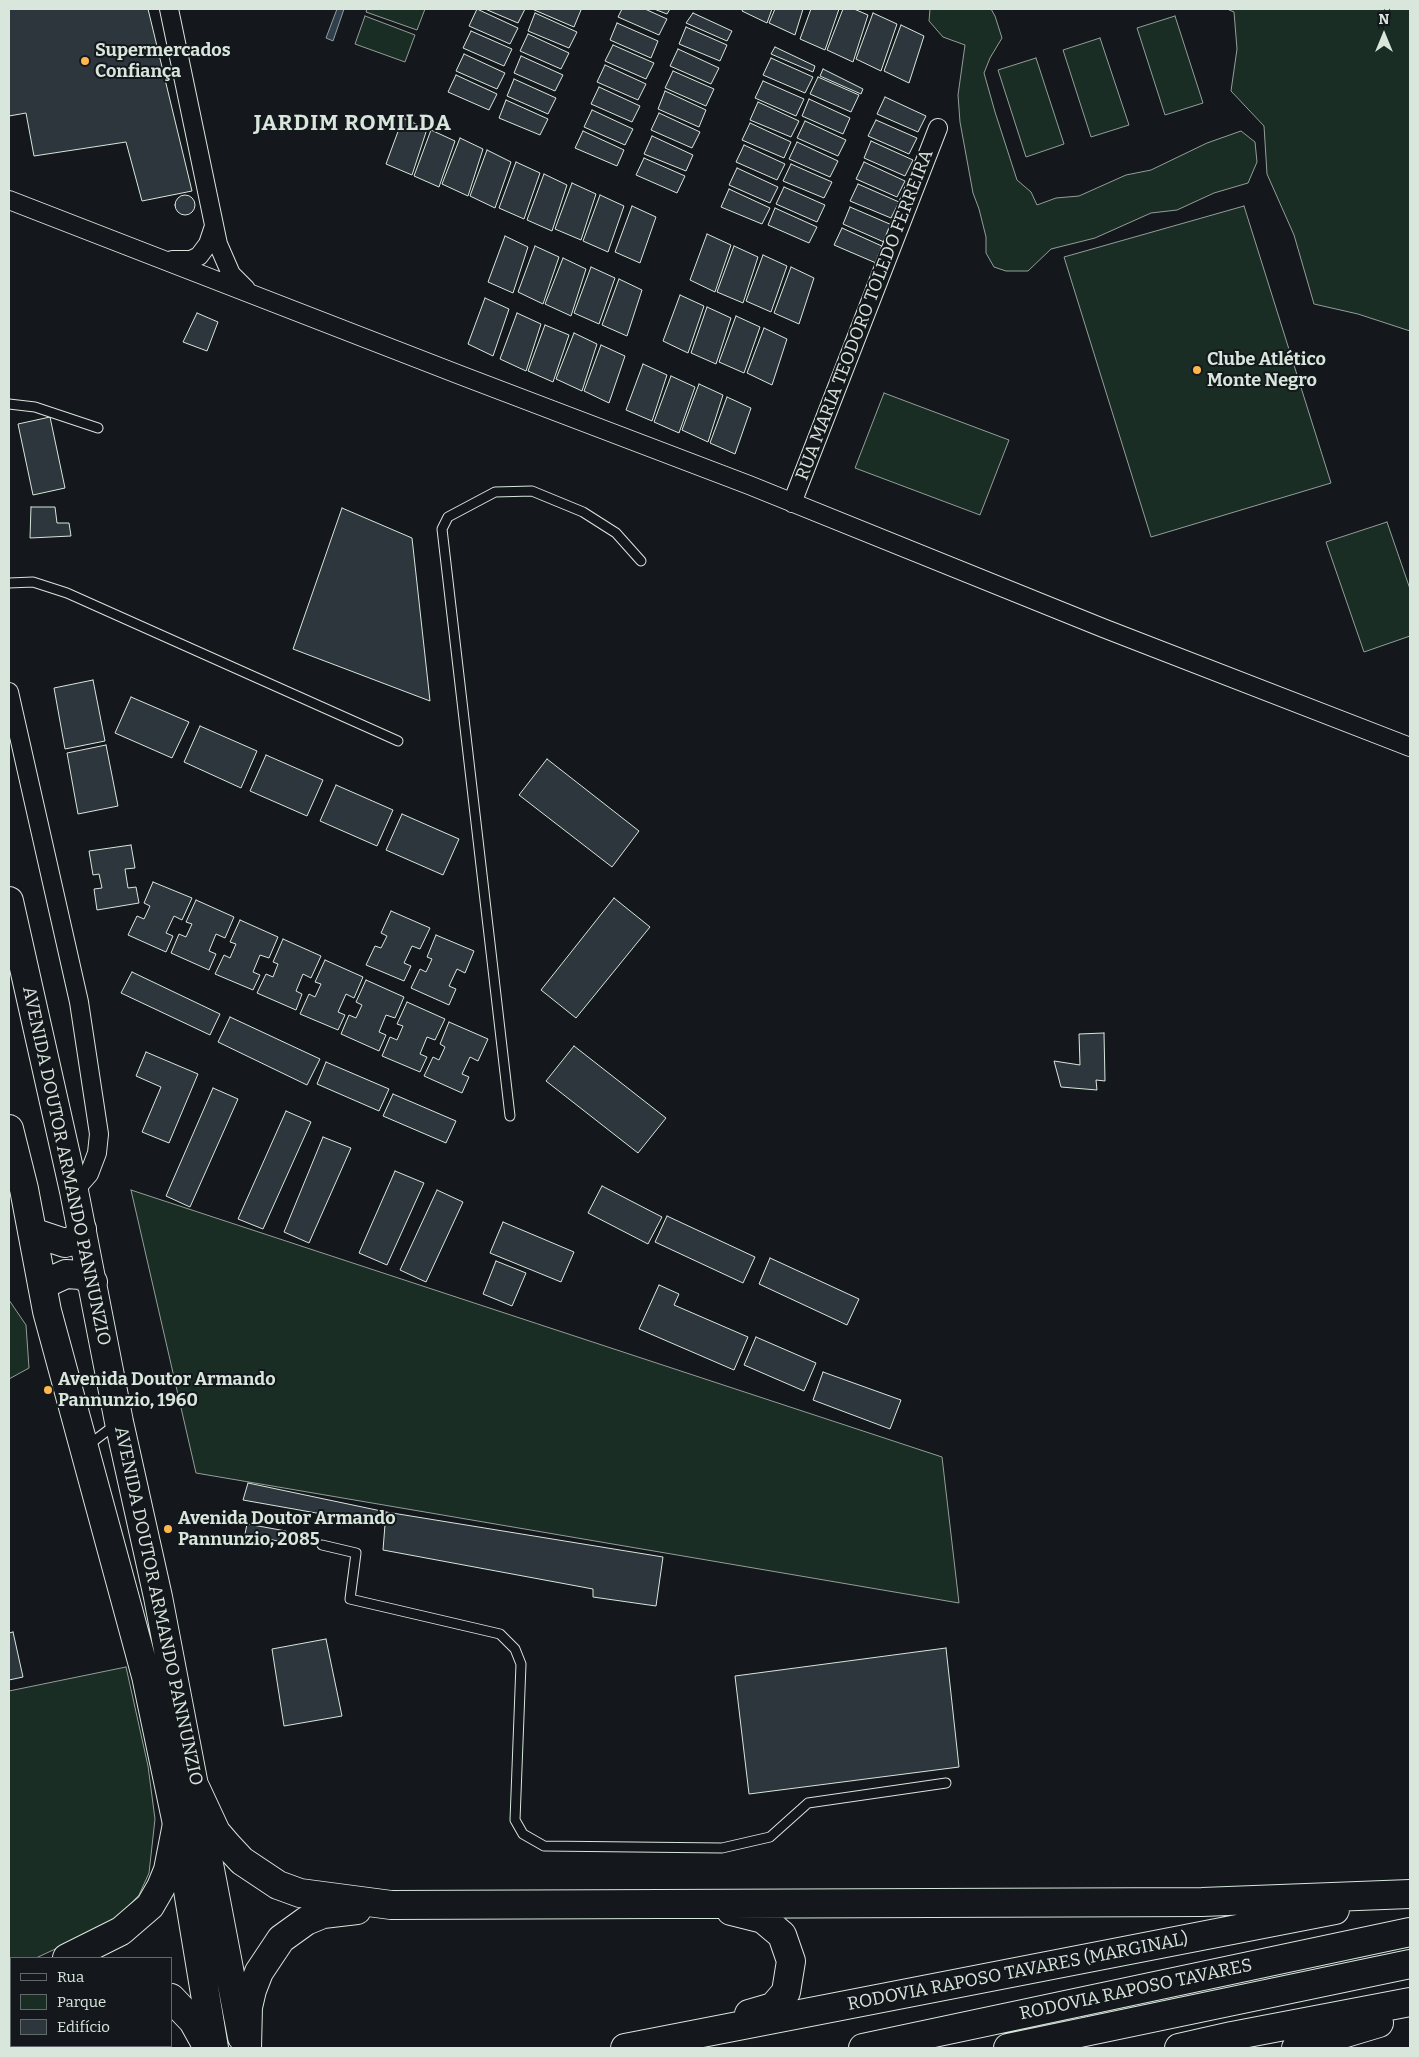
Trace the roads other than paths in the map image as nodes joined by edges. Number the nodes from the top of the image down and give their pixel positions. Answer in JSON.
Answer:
{"nodes":[{"id":1,"x":169,"y":9,"type":"edge"},
{"id":2,"x":938,"y":128,"type":"dead end"},
{"id":3,"x":9,"y":200,"type":"edge"},
{"id":4,"x":214,"y":226,"type":"junction"},
{"id":5,"x":163,"y":259,"type":"junction"},
{"id":6,"x":250,"y":293,"type":"junction"},
{"id":7,"x":9,"y":404,"type":"edge"},
{"id":8,"x":98,"y":428,"type":"dead end"},
{"id":9,"x":792,"y":503,"type":"junction"},
{"id":10,"x":641,"y":561,"type":"dead end"},
{"id":11,"x":9,"y":583,"type":"edge"},
{"id":12,"x":9,"y":692,"type":"edge"},
{"id":13,"x":398,"y":741,"type":"dead end"},
{"id":14,"x":1410,"y":747,"type":"edge"},
{"id":15,"x":9,"y":902,"type":"edge"},
{"id":16,"x":510,"y":1116,"type":"dead end"},
{"id":17,"x":9,"y":1128,"type":"edge"},
{"id":18,"x":74,"y":1191,"type":"junction"},
{"id":19,"x":82,"y":1229,"type":"junction"},
{"id":20,"x":32,"y":1232,"type":"junction"},
{"id":21,"x":92,"y":1282,"type":"junction"},
{"id":22,"x":42,"y":1285,"type":"junction"},
{"id":23,"x":119,"y":1422,"type":"junction"},
{"id":24,"x":85,"y":1448,"type":"junction"},
{"id":25,"x":322,"y":1546,"type":"dead end"},
{"id":26,"x":946,"y":1784,"type":"dead end"},
{"id":27,"x":196,"y":1789,"type":"junction"},
{"id":28,"x":177,"y":1824,"type":"junction"},
{"id":29,"x":1410,"y":1895,"type":"edge"},
{"id":30,"x":689,"y":1902,"type":"junction"},
{"id":31,"x":391,"y":1905,"type":"junction"},
{"id":32,"x":1410,"y":1932,"type":"edge"},
{"id":33,"x":69,"y":1957,"type":"edge"},
{"id":34,"x":1410,"y":1964,"type":"edge"},
{"id":35,"x":172,"y":1999,"type":"edge"},
{"id":36,"x":1410,"y":2002,"type":"edge"},
{"id":37,"x":1410,"y":2014,"type":"edge"},
{"id":38,"x":654,"y":2042,"type":"junction"},
{"id":39,"x":208,"y":2048,"type":"edge"},
{"id":40,"x":214,"y":2048,"type":"edge"},
{"id":41,"x":246,"y":2048,"type":"edge"},
{"id":42,"x":625,"y":2048,"type":"edge"},
{"id":43,"x":862,"y":2048,"type":"edge"},
{"id":44,"x":1008,"y":2048,"type":"edge"},
{"id":45,"x":1179,"y":2048,"type":"edge"},
{"id":46,"x":1296,"y":2048,"type":"edge"}],
"edges":[{"from":1,"to":4,"type":"street"},
{"from":2,"to":9,"type":"street","name":"RUA MARIA TEODORO TOLEDO FERREIRA"},
{"from":3,"to":5,"type":"street"},
{"from":4,"to":5,"type":"street"},
{"from":4,"to":6,"type":"street"},
{"from":5,"to":6,"type":"street"},
{"from":6,"to":9,"type":"street"},
{"from":7,"to":8,"type":"lane"},
{"from":9,"to":14,"type":"street"},
{"from":10,"to":16,"type":"lane"},
{"from":11,"to":13,"type":"lane"},
{"from":12,"to":18,"type":"street"},
{"from":15,"to":18,"type":"main road","name":"AVENIDA DOUTOR ARMANDO PANNUNZIO"},
{"from":17,"to":20,"type":"main road","name":"AVENIDA DOUTOR ARMANDO PANNUNZIO"},
{"from":18,"to":19,"type":"main road","name":"AVENIDA DOUTOR ARMANDO PANNUNZIO"},
{"from":19,"to":20,"type":"main road"},
{"from":19,"to":21,"type":"main road","name":"AVENIDA DOUTOR ARMANDO PANNUNZIO"},
{"from":20,"to":22,"type":"main road","name":"AVENIDA DOUTOR ARMANDO PANNUNZIO"},
{"from":21,"to":22,"type":"main road"},
{"from":21,"to":23,"type":"main road","name":"AVENIDA DOUTOR ARMANDO PANNUNZIO"},
{"from":22,"to":24,"type":"main road","name":"AVENIDA DOUTOR ARMANDO PANNUNZIO"},
{"from":23,"to":24,"type":"lane"},
{"from":23,"to":27,"type":"main road","name":"AVENIDA DOUTOR ARMANDO PANNUNZIO"},
{"from":24,"to":28,"type":"main road","name":"AVENIDA DOUTOR ARMANDO PANNUNZIO"},
{"from":25,"to":26,"type":"lane"},
{"from":27,"to":31,"type":"main road"},
{"from":27,"to":41,"type":"main road","name":"AVENIDA DOUTOR ARMANDO PANNUNZIO"},
{"from":28,"to":33,"type":"main road"},
{"from":28,"to":40,"type":"main road","name":"AVENIDA DOUTOR ARMANDO PANNUNZIO"},
{"from":29,"to":30,"type":"main road"},
{"from":29,"to":38,"type":"main road","name":"RODOVIA RAPOSO TAVARES (MARGINAL)"},
{"from":30,"to":31,"type":"main road"},
{"from":30,"to":38,"type":"main road"},
{"from":31,"to":41,"type":"main road"},
{"from":32,"to":43,"type":"main road","name":"RODOVIA RAPOSO TAVARES"},
{"from":34,"to":44,"type":"main road","name":"RODOVIA RAPOSO TAVARES"},
{"from":35,"to":39,"type":"main road"},
{"from":36,"to":45,"type":"main road"},
{"from":37,"to":46,"type":"main road"},
{"from":38,"to":42,"type":"main road","name":"RODOVIA RAPOSO TAVARES (MARGINAL)"}]}
